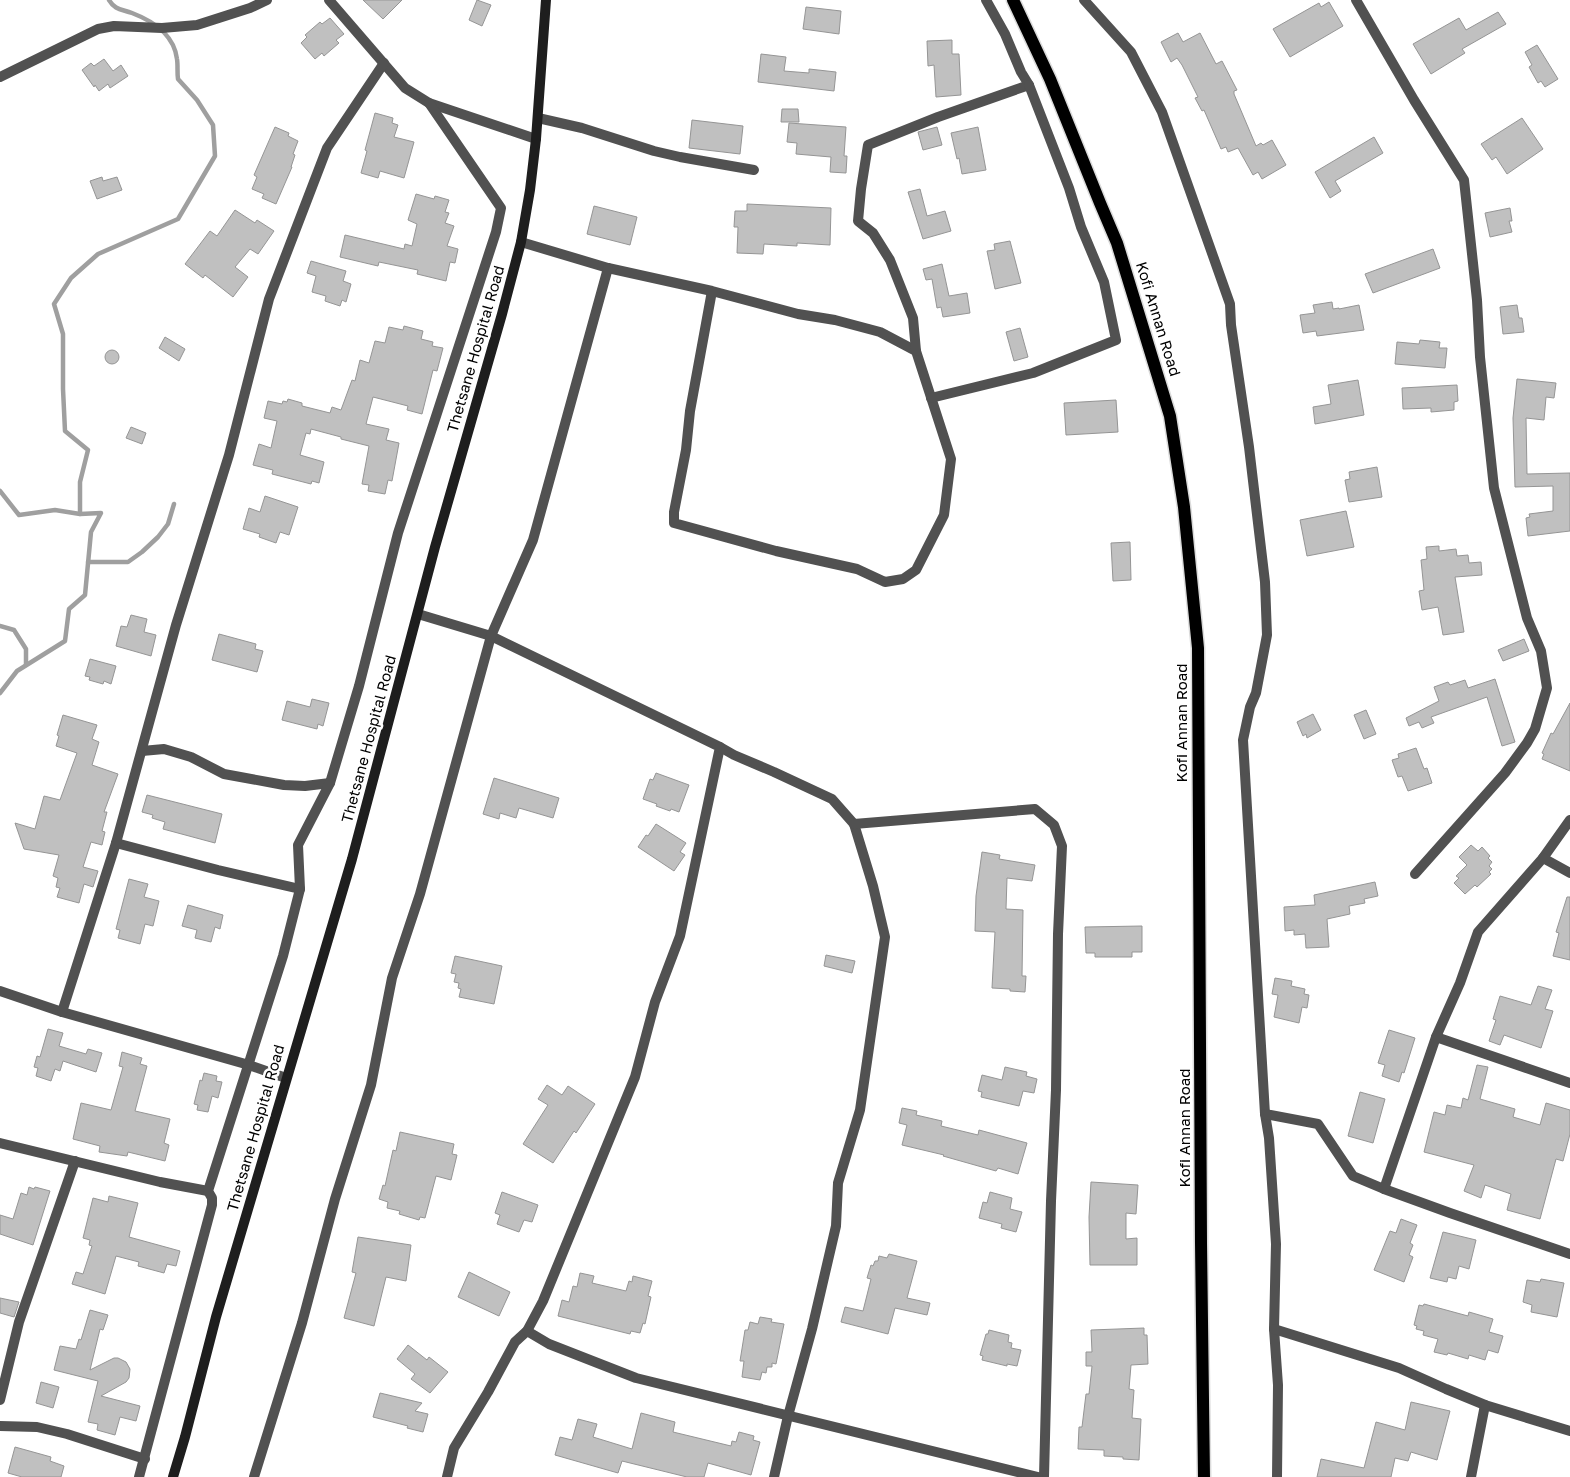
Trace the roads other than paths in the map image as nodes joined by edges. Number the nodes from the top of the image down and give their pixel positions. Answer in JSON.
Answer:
{"nodes":[{"id":1,"x":267,"y":0,"type":"edge"},
{"id":2,"x":329,"y":0,"type":"edge"},
{"id":3,"x":546,"y":0,"type":"edge"},
{"id":4,"x":986,"y":0,"type":"edge"},
{"id":5,"x":1013,"y":0,"type":"edge"},
{"id":6,"x":1084,"y":0,"type":"edge"},
{"id":7,"x":1356,"y":0,"type":"edge"},
{"id":8,"x":384,"y":63,"type":"junction"},
{"id":9,"x":0,"y":77,"type":"edge"},
{"id":10,"x":1029,"y":85,"type":"junction"},
{"id":11,"x":429,"y":103,"type":"junction"},
{"id":12,"x":538,"y":118,"type":"junction"},
{"id":13,"x":536,"y":139,"type":"junction"},
{"id":14,"x":754,"y":170,"type":"dead end"},
{"id":15,"x":521,"y":242,"type":"junction"},
{"id":16,"x":608,"y":268,"type":"junction"},
{"id":17,"x":712,"y":291,"type":"junction"},
{"id":18,"x":916,"y":351,"type":"junction"},
{"id":19,"x":931,"y":398,"type":"junction"},
{"id":20,"x":418,"y":614,"type":"junction"},
{"id":21,"x":492,"y":636,"type":"junction"},
{"id":22,"x":720,"y":747,"type":"junction"},
{"id":23,"x":142,"y":751,"type":"junction"},
{"id":24,"x":330,"y":783,"type":"junction"},
{"id":25,"x":1570,"y":820,"type":"edge"},
{"id":26,"x":854,"y":824,"type":"junction"},
{"id":27,"x":116,"y":843,"type":"junction"},
{"id":28,"x":1543,"y":858,"type":"junction"},
{"id":29,"x":1570,"y":873,"type":"edge"},
{"id":30,"x":1414,"y":874,"type":"dead end"},
{"id":31,"x":300,"y":889,"type":"junction"},
{"id":32,"x":0,"y":991,"type":"edge"},
{"id":33,"x":62,"y":1012,"type":"junction"},
{"id":34,"x":1436,"y":1037,"type":"junction"},
{"id":35,"x":249,"y":1065,"type":"junction"},
{"id":36,"x":286,"y":1078,"type":"junction"},
{"id":37,"x":1570,"y":1083,"type":"edge"},
{"id":38,"x":1265,"y":1114,"type":"junction"},
{"id":39,"x":0,"y":1143,"type":"edge"},
{"id":40,"x":75,"y":1161,"type":"junction"},
{"id":41,"x":1384,"y":1189,"type":"junction"},
{"id":42,"x":208,"y":1191,"type":"junction"},
{"id":43,"x":1570,"y":1254,"type":"edge"},
{"id":44,"x":1274,"y":1329,"type":"junction"},
{"id":45,"x":527,"y":1331,"type":"junction"},
{"id":46,"x":0,"y":1400,"type":"edge"},
{"id":47,"x":1486,"y":1405,"type":"junction"},
{"id":48,"x":788,"y":1416,"type":"junction"},
{"id":49,"x":0,"y":1426,"type":"edge"},
{"id":50,"x":1570,"y":1432,"type":"edge"},
{"id":51,"x":145,"y":1459,"type":"junction"},
{"id":52,"x":139,"y":1477,"type":"edge"},
{"id":53,"x":173,"y":1477,"type":"edge"},
{"id":54,"x":254,"y":1477,"type":"edge"},
{"id":55,"x":447,"y":1477,"type":"edge"},
{"id":56,"x":774,"y":1477,"type":"edge"},
{"id":57,"x":1038,"y":1477,"type":"edge"},
{"id":58,"x":1044,"y":1477,"type":"edge"},
{"id":59,"x":1204,"y":1477,"type":"edge"},
{"id":60,"x":1277,"y":1477,"type":"edge"},
{"id":61,"x":1471,"y":1477,"type":"edge"}],
"edges":[{"from":1,"to":9,"type":"street"},
{"from":2,"to":8,"type":"street"},
{"from":3,"to":12,"type":"main road","name":"Thetsane Hospital Road"},
{"from":4,"to":10,"type":"street"},
{"from":5,"to":59,"type":"main road","name":"Kofi Annan Road"},
{"from":6,"to":38,"type":"street"},
{"from":7,"to":30,"type":"street"},
{"from":8,"to":11,"type":"street"},
{"from":8,"to":23,"type":"street"},
{"from":10,"to":18,"type":"street"},
{"from":10,"to":19,"type":"street"},
{"from":11,"to":13,"type":"street"},
{"from":11,"to":24,"type":"street"},
{"from":12,"to":13,"type":"main road","name":"Thetsane Hospital Road"},
{"from":12,"to":14,"type":"street"},
{"from":13,"to":15,"type":"main road","name":"Thetsane Hospital Road"},
{"from":15,"to":16,"type":"street"},
{"from":15,"to":20,"type":"main road","name":"Thetsane Hospital Road"},
{"from":16,"to":17,"type":"street"},
{"from":16,"to":21,"type":"street"},
{"from":17,"to":18,"type":"street"},
{"from":17,"to":19,"type":"street"},
{"from":18,"to":19,"type":"street"},
{"from":20,"to":21,"type":"street"},
{"from":20,"to":36,"type":"main road","name":"Thetsane Hospital Road"},
{"from":21,"to":22,"type":"street"},
{"from":21,"to":54,"type":"street"},
{"from":22,"to":26,"type":"street"},
{"from":22,"to":45,"type":"street"},
{"from":23,"to":24,"type":"street"},
{"from":23,"to":27,"type":"street"},
{"from":24,"to":31,"type":"street"},
{"from":25,"to":28,"type":"street"},
{"from":26,"to":48,"type":"street"},
{"from":26,"to":58,"type":"street"},
{"from":27,"to":31,"type":"street"},
{"from":27,"to":33,"type":"street"},
{"from":28,"to":29,"type":"street"},
{"from":28,"to":34,"type":"street"},
{"from":31,"to":35,"type":"street"},
{"from":32,"to":33,"type":"street"},
{"from":33,"to":35,"type":"street"},
{"from":34,"to":37,"type":"street"},
{"from":34,"to":41,"type":"street"},
{"from":35,"to":36,"type":"street"},
{"from":35,"to":42,"type":"street"},
{"from":36,"to":53,"type":"main road","name":"Thetsane Hospital Road"},
{"from":38,"to":41,"type":"street"},
{"from":38,"to":44,"type":"street"},
{"from":39,"to":40,"type":"street"},
{"from":40,"to":42,"type":"street"},
{"from":40,"to":46,"type":"street"},
{"from":41,"to":43,"type":"street"},
{"from":42,"to":51,"type":"street"},
{"from":44,"to":47,"type":"street"},
{"from":44,"to":60,"type":"street"},
{"from":45,"to":48,"type":"street"},
{"from":45,"to":55,"type":"street"},
{"from":47,"to":50,"type":"street"},
{"from":47,"to":61,"type":"street"},
{"from":48,"to":56,"type":"street"},
{"from":48,"to":57,"type":"street"},
{"from":49,"to":51,"type":"street"},
{"from":51,"to":52,"type":"street"}]}
